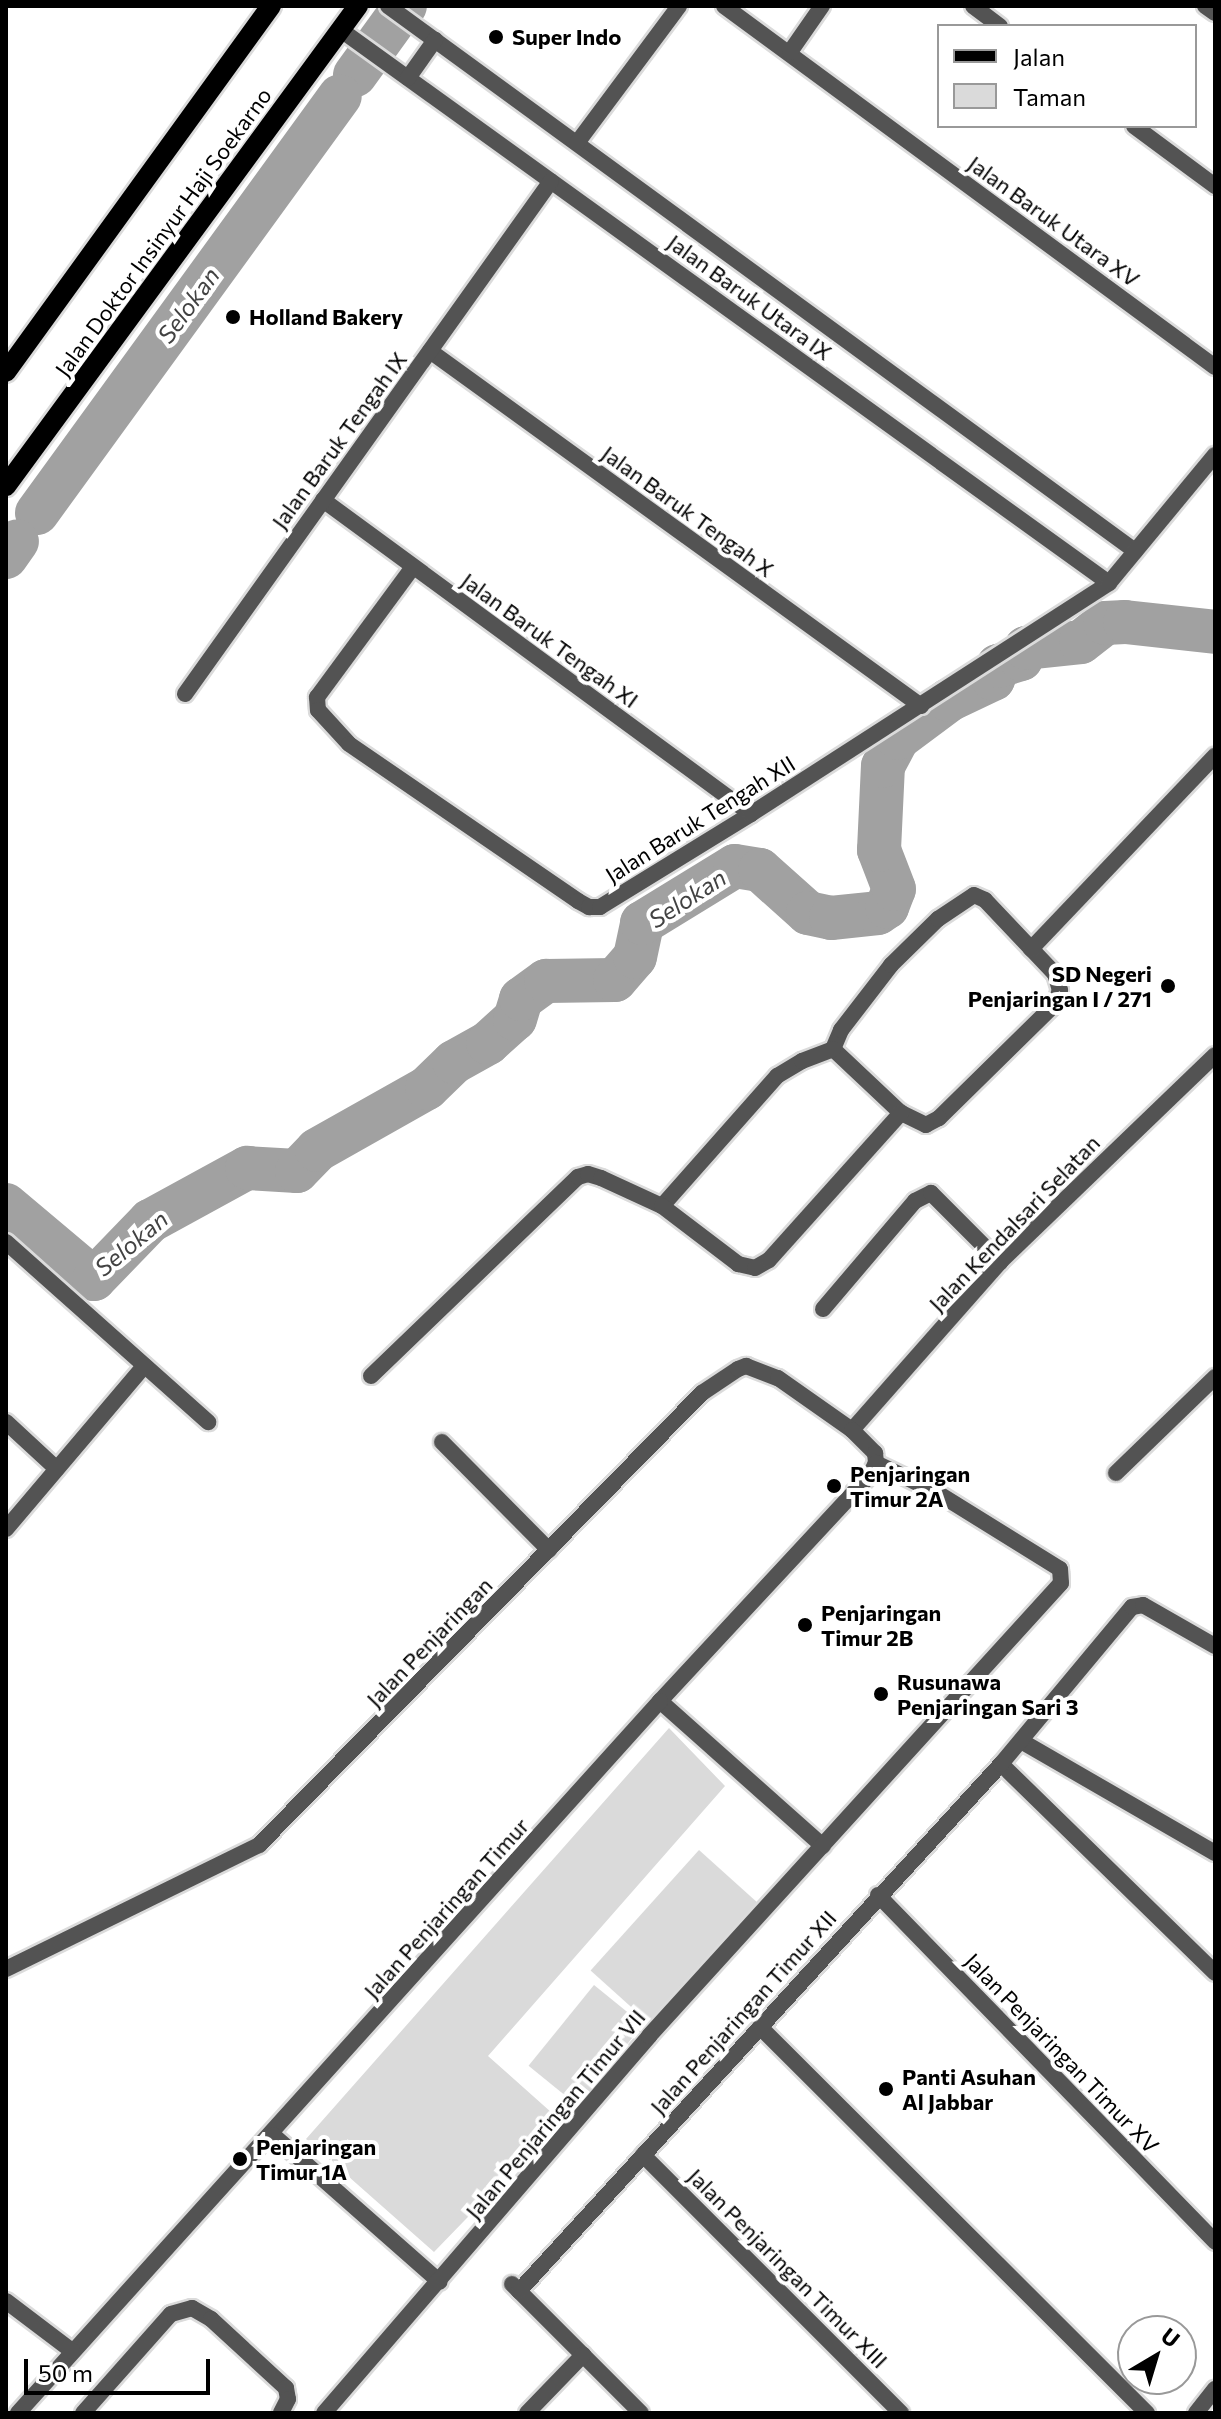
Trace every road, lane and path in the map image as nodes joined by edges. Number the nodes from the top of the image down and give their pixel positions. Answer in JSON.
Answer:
{"nodes":[{"id":1,"x":271,"y":6,"type":"edge"},
{"id":2,"x":358,"y":6,"type":"edge"},
{"id":3,"x":388,"y":6,"type":"edge"},
{"id":4,"x":679,"y":6,"type":"edge"},
{"id":5,"x":724,"y":6,"type":"edge"},
{"id":6,"x":822,"y":6,"type":"edge"},
{"id":7,"x":973,"y":6,"type":"edge"},
{"id":8,"x":1205,"y":6,"type":"edge"},
{"id":9,"x":1215,"y":13,"type":"edge"},
{"id":10,"x":997,"y":24,"type":"edge"},
{"id":11,"x":341,"y":30,"type":"junction"},
{"id":12,"x":435,"y":40,"type":"junction"},
{"id":13,"x":790,"y":52,"type":"junction"},
{"id":14,"x":408,"y":78,"type":"junction"},
{"id":15,"x":1137,"y":128,"type":"edge"},
{"id":16,"x":577,"y":143,"type":"junction"},
{"id":17,"x":551,"y":181,"type":"junction"},
{"id":18,"x":1215,"y":186,"type":"edge"},
{"id":19,"x":430,"y":351,"type":"junction"},
{"id":20,"x":1215,"y":367,"type":"edge"},
{"id":21,"x":6,"y":372,"type":"edge"},
{"id":22,"x":1215,"y":455,"type":"edge"},
{"id":23,"x":6,"y":486,"type":"edge"},
{"id":24,"x":323,"y":500,"type":"junction"},
{"id":25,"x":1135,"y":551,"type":"junction"},
{"id":26,"x":413,"y":567,"type":"junction"},
{"id":27,"x":1109,"y":583,"type":"junction"},
{"id":28,"x":185,"y":694,"type":"dead end"},
{"id":29,"x":921,"y":706,"type":"junction"},
{"id":30,"x":1215,"y":756,"type":"edge"},
{"id":31,"x":751,"y":814,"type":"junction"},
{"id":32,"x":1031,"y":949,"type":"junction"},
{"id":33,"x":833,"y":1049,"type":"junction"},
{"id":34,"x":1215,"y":1055,"type":"edge"},
{"id":35,"x":901,"y":1113,"type":"junction"},
{"id":36,"x":662,"y":1206,"type":"junction"},
{"id":37,"x":6,"y":1242,"type":"edge"},
{"id":38,"x":1000,"y":1262,"type":"junction"},
{"id":39,"x":823,"y":1309,"type":"dead end"},
{"id":40,"x":144,"y":1366,"type":"junction"},
{"id":41,"x":371,"y":1376,"type":"dead end"},
{"id":42,"x":1215,"y":1377,"type":"edge"},
{"id":43,"x":1200,"y":1391,"type":"junction"},
{"id":44,"x":1215,"y":1400,"type":"edge"},
{"id":45,"x":6,"y":1422,"type":"edge"},
{"id":46,"x":208,"y":1422,"type":"dead end"},
{"id":47,"x":852,"y":1430,"type":"junction"},
{"id":48,"x":442,"y":1442,"type":"dead end"},
{"id":49,"x":876,"y":1463,"type":"junction"},
{"id":50,"x":57,"y":1469,"type":"junction"},
{"id":51,"x":1116,"y":1473,"type":"dead end"},
{"id":52,"x":6,"y":1529,"type":"edge"},
{"id":53,"x":549,"y":1550,"type":"junction"},
{"id":54,"x":1215,"y":1646,"type":"edge"},
{"id":55,"x":660,"y":1701,"type":"junction"},
{"id":56,"x":1021,"y":1741,"type":"junction"},
{"id":57,"x":1001,"y":1764,"type":"junction"},
{"id":58,"x":823,"y":1846,"type":"junction"},
{"id":59,"x":1215,"y":1853,"type":"edge"},
{"id":60,"x":878,"y":1895,"type":"junction"},
{"id":61,"x":6,"y":1969,"type":"edge"},
{"id":62,"x":1215,"y":1973,"type":"edge"},
{"id":63,"x":760,"y":2027,"type":"junction"},
{"id":64,"x":273,"y":2135,"type":"junction"},
{"id":65,"x":643,"y":2155,"type":"junction"},
{"id":66,"x":1215,"y":2242,"type":"edge"},
{"id":67,"x":440,"y":2282,"type":"junction"},
{"id":68,"x":6,"y":2301,"type":"edge"},
{"id":69,"x":72,"y":2351,"type":"junction"},
{"id":70,"x":583,"y":2355,"type":"junction"},
{"id":71,"x":1215,"y":2389,"type":"edge"},
{"id":72,"x":18,"y":2413,"type":"edge"},
{"id":73,"x":83,"y":2413,"type":"edge"},
{"id":74,"x":281,"y":2413,"type":"edge"},
{"id":75,"x":324,"y":2413,"type":"edge"},
{"id":76,"x":527,"y":2413,"type":"edge"},
{"id":77,"x":641,"y":2413,"type":"edge"},
{"id":78,"x":901,"y":2413,"type":"edge"},
{"id":79,"x":1147,"y":2413,"type":"edge"},
{"id":80,"x":1196,"y":2413,"type":"edge"}],
"edges":[{"from":1,"to":21,"type":"main road","name":"Jalan Doktor Insinyur Haji Soekarno"},
{"from":2,"to":11,"type":"main road","name":"Jalan Doktor Insinyur Haji Soekarno"},
{"from":3,"to":12,"type":"street","name":"Jalan Baruk Utara IX"},
{"from":4,"to":16,"type":"street"},
{"from":5,"to":13,"type":"street","name":"Jalan Baruk Utara XV"},
{"from":6,"to":13,"type":"street"},
{"from":7,"to":10,"type":"street"},
{"from":8,"to":9,"type":"street"},
{"from":11,"to":14,"type":"street","name":"Jalan Baruk Utara IX"},
{"from":11,"to":23,"type":"main road","name":"Jalan Doktor Insinyur Haji Soekarno"},
{"from":12,"to":14,"type":"street"},
{"from":12,"to":16,"type":"street","name":"Jalan Baruk Utara IX"},
{"from":13,"to":20,"type":"street","name":"Jalan Baruk Utara XV"},
{"from":14,"to":17,"type":"street","name":"Jalan Baruk Utara IX"},
{"from":15,"to":18,"type":"street"},
{"from":16,"to":25,"type":"street","name":"Jalan Baruk Utara IX"},
{"from":17,"to":19,"type":"street","name":"Jalan Baruk Tengah IX"},
{"from":17,"to":27,"type":"street","name":"Jalan Baruk Utara IX"},
{"from":19,"to":24,"type":"street","name":"Jalan Baruk Tengah IX"},
{"from":19,"to":29,"type":"street","name":"Jalan Baruk Tengah X"},
{"from":22,"to":25,"type":"street"},
{"from":24,"to":26,"type":"street","name":"Jalan Baruk Tengah XI"},
{"from":24,"to":28,"type":"street","name":"Jalan Baruk Tengah IX"},
{"from":25,"to":27,"type":"street"},
{"from":26,"to":31,"type":"street","name":"Jalan Baruk Tengah XI"},
{"from":26,"to":31,"type":"street","name":"Jalan Baruk Tengah XII"},
{"from":27,"to":29,"type":"street","name":"Jalan Baruk Tengah XII"},
{"from":29,"to":31,"type":"street","name":"Jalan Baruk Tengah XII"},
{"from":30,"to":32,"type":"street"},
{"from":32,"to":33,"type":"street"},
{"from":32,"to":35,"type":"street"},
{"from":33,"to":35,"type":"street"},
{"from":33,"to":36,"type":"street"},
{"from":34,"to":38,"type":"street","name":"Jalan Kendalsari Selatan"},
{"from":35,"to":36,"type":"street"},
{"from":36,"to":41,"type":"street"},
{"from":37,"to":40,"type":"street"},
{"from":38,"to":39,"type":"street"},
{"from":38,"to":47,"type":"street","name":"Jalan Kendalsari Selatan"},
{"from":40,"to":46,"type":"street"},
{"from":40,"to":50,"type":"street"},
{"from":42,"to":43,"type":"street"},
{"from":43,"to":44,"type":"street"},
{"from":43,"to":51,"type":"street"},
{"from":45,"to":50,"type":"street"},
{"from":47,"to":49,"type":"street"},
{"from":47,"to":53,"type":"street","name":"Jalan Penjaringan"},
{"from":48,"to":53,"type":"street"},
{"from":49,"to":55,"type":"street","name":"Jalan Penjaringan Timur"},
{"from":49,"to":58,"type":"street","name":"Jalan Penjaringan Timur VII"},
{"from":50,"to":52,"type":"street"},
{"from":53,"to":61,"type":"street","name":"Jalan Penjaringan"},
{"from":54,"to":56,"type":"street","name":"Jalan Penjaringan Timur XII"},
{"from":55,"to":58,"type":"street"},
{"from":55,"to":64,"type":"street","name":"Jalan Penjaringan Timur"},
{"from":56,"to":57,"type":"street","name":"Jalan Penjaringan Timur XII"},
{"from":56,"to":59,"type":"street"},
{"from":57,"to":60,"type":"street","name":"Jalan Penjaringan Timur XII"},
{"from":57,"to":62,"type":"street"},
{"from":58,"to":67,"type":"street","name":"Jalan Penjaringan Timur VII"},
{"from":60,"to":63,"type":"street","name":"Jalan Penjaringan Timur XII"},
{"from":60,"to":66,"type":"street","name":"Jalan Penjaringan Timur XV"},
{"from":63,"to":65,"type":"street","name":"Jalan Penjaringan Timur XII"},
{"from":63,"to":79,"type":"street"},
{"from":64,"to":67,"type":"street"},
{"from":64,"to":69,"type":"street","name":"Jalan Penjaringan Timur"},
{"from":65,"to":70,"type":"street","name":"Jalan Penjaringan Timur XII"},
{"from":65,"to":78,"type":"street","name":"Jalan Penjaringan Timur XIII"},
{"from":67,"to":75,"type":"street","name":"Jalan Penjaringan Timur VII"},
{"from":68,"to":69,"type":"street"},
{"from":69,"to":72,"type":"street","name":"Jalan Penjaringan Timur"},
{"from":70,"to":76,"type":"street"},
{"from":70,"to":77,"type":"street","name":"Jalan Penjaringan Timur XII"},
{"from":71,"to":80,"type":"street"},
{"from":73,"to":74,"type":"street"}]}
